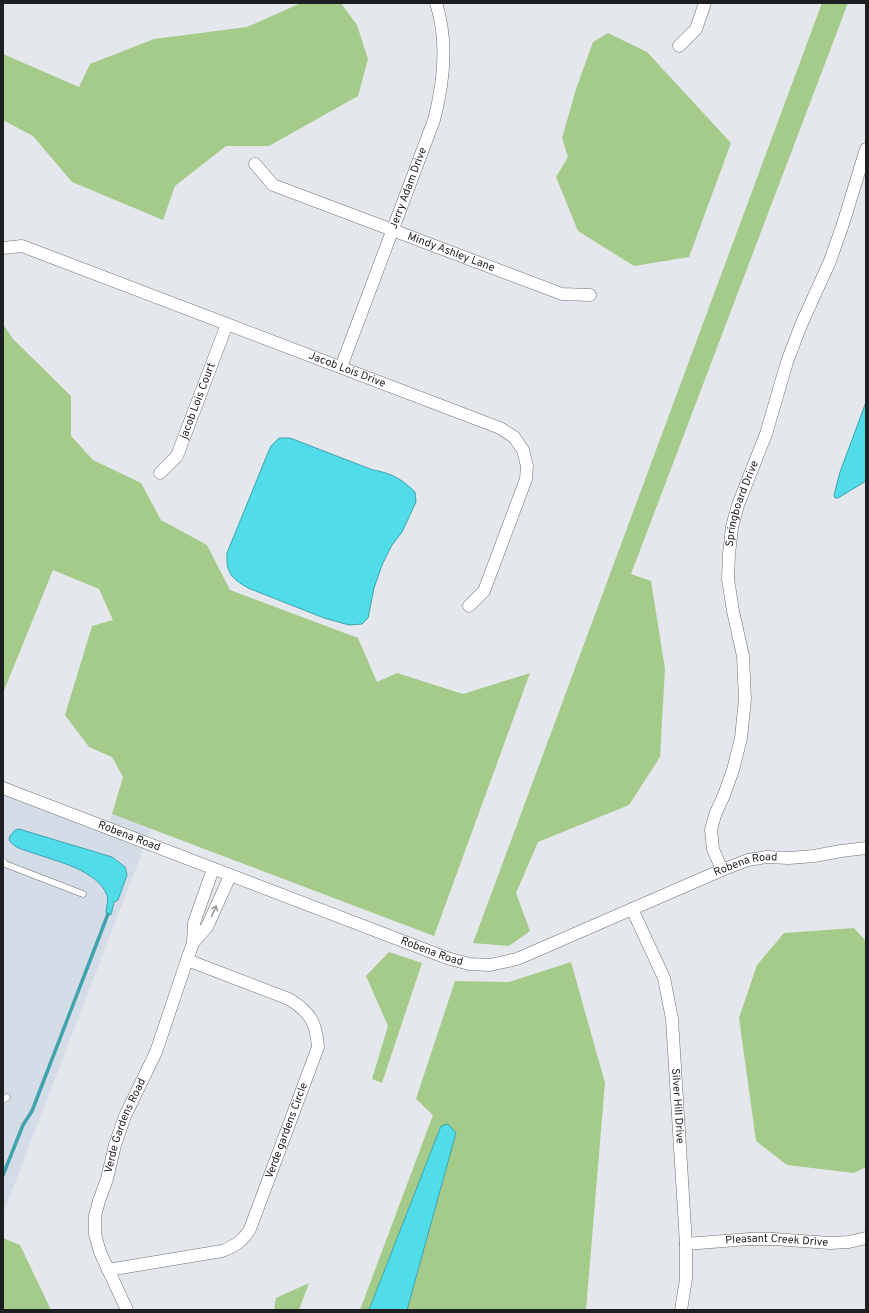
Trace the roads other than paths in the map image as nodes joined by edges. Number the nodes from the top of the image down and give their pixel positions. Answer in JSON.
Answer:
{"nodes":[{"id":1,"x":436,"y":3,"type":"edge"},
{"id":2,"x":706,"y":3,"type":"edge"},
{"id":3,"x":679,"y":46,"type":"dead end"},
{"id":4,"x":866,"y":149,"type":"edge"},
{"id":5,"x":255,"y":164,"type":"dead end"},
{"id":6,"x":393,"y":230,"type":"junction"},
{"id":7,"x":3,"y":248,"type":"edge"},
{"id":8,"x":590,"y":295,"type":"dead end"},
{"id":9,"x":227,"y":324,"type":"junction"},
{"id":10,"x":341,"y":367,"type":"junction"},
{"id":11,"x":160,"y":473,"type":"dead end"},
{"id":12,"x":469,"y":606,"type":"dead end"},
{"id":13,"x":3,"y":788,"type":"edge"},
{"id":14,"x":866,"y":848,"type":"edge"},
{"id":15,"x":3,"y":861,"type":"edge"},
{"id":16,"x":213,"y":869,"type":"junction"},
{"id":17,"x":722,"y":870,"type":"junction"},
{"id":18,"x":230,"y":876,"type":"junction"},
{"id":19,"x":83,"y":894,"type":"dead end"},
{"id":20,"x":632,"y":909,"type":"junction"},
{"id":21,"x":193,"y":943,"type":"junction"},
{"id":22,"x":187,"y":960,"type":"junction"},
{"id":23,"x":866,"y":1238,"type":"edge"},
{"id":24,"x":686,"y":1244,"type":"junction"},
{"id":25,"x":108,"y":1270,"type":"junction"},
{"id":26,"x":127,"y":1310,"type":"edge"},
{"id":27,"x":681,"y":1310,"type":"edge"}],
"edges":[{"from":1,"to":6,"type":"street","name":"Jerry Adam Drive"},
{"from":2,"to":3,"type":"street"},
{"from":4,"to":17,"type":"street","name":"Springboard Drive"},
{"from":5,"to":6,"type":"street","name":"Mindy Ashley Lane"},
{"from":6,"to":8,"type":"street","name":"Mindy Ashley Lane"},
{"from":6,"to":10,"type":"street","name":"Jerry Adam Drive"},
{"from":7,"to":9,"type":"street","name":"Jacob Lois Drive"},
{"from":9,"to":10,"type":"street","name":"Jacob Lois Drive"},
{"from":9,"to":11,"type":"street","name":"jacob Lois Court"},
{"from":10,"to":12,"type":"street","name":"Jacob Lois Drive"},
{"from":13,"to":16,"type":"street","name":"Robena Road"},
{"from":14,"to":17,"type":"street","name":"Robena Road"},
{"from":15,"to":19,"type":"lane"},
{"from":16,"to":18,"type":"street","name":"Robena Road"},
{"from":16,"to":21,"type":"street","name":"Verde Gardens Road"},
{"from":17,"to":20,"type":"street","name":"Robena Road"},
{"from":18,"to":20,"type":"street","name":"Robena Road"},
{"from":21,"to":18,"type":"street","name":"Verde Gardens Road","one_way":true},
{"from":20,"to":24,"type":"street","name":"Silver Hill Drive"},
{"from":21,"to":22,"type":"street","name":"Verde Gardens Road"},
{"from":22,"to":25,"type":"street","name":"Verde Gardens Road"},
{"from":22,"to":25,"type":"street","name":"Verde gardens Circle"},
{"from":23,"to":24,"type":"street","name":"Pleasant Creek Drive"},
{"from":24,"to":27,"type":"street","name":"Silver Hill Drive"},
{"from":25,"to":26,"type":"street","name":"Verde Gardens Road"}]}
